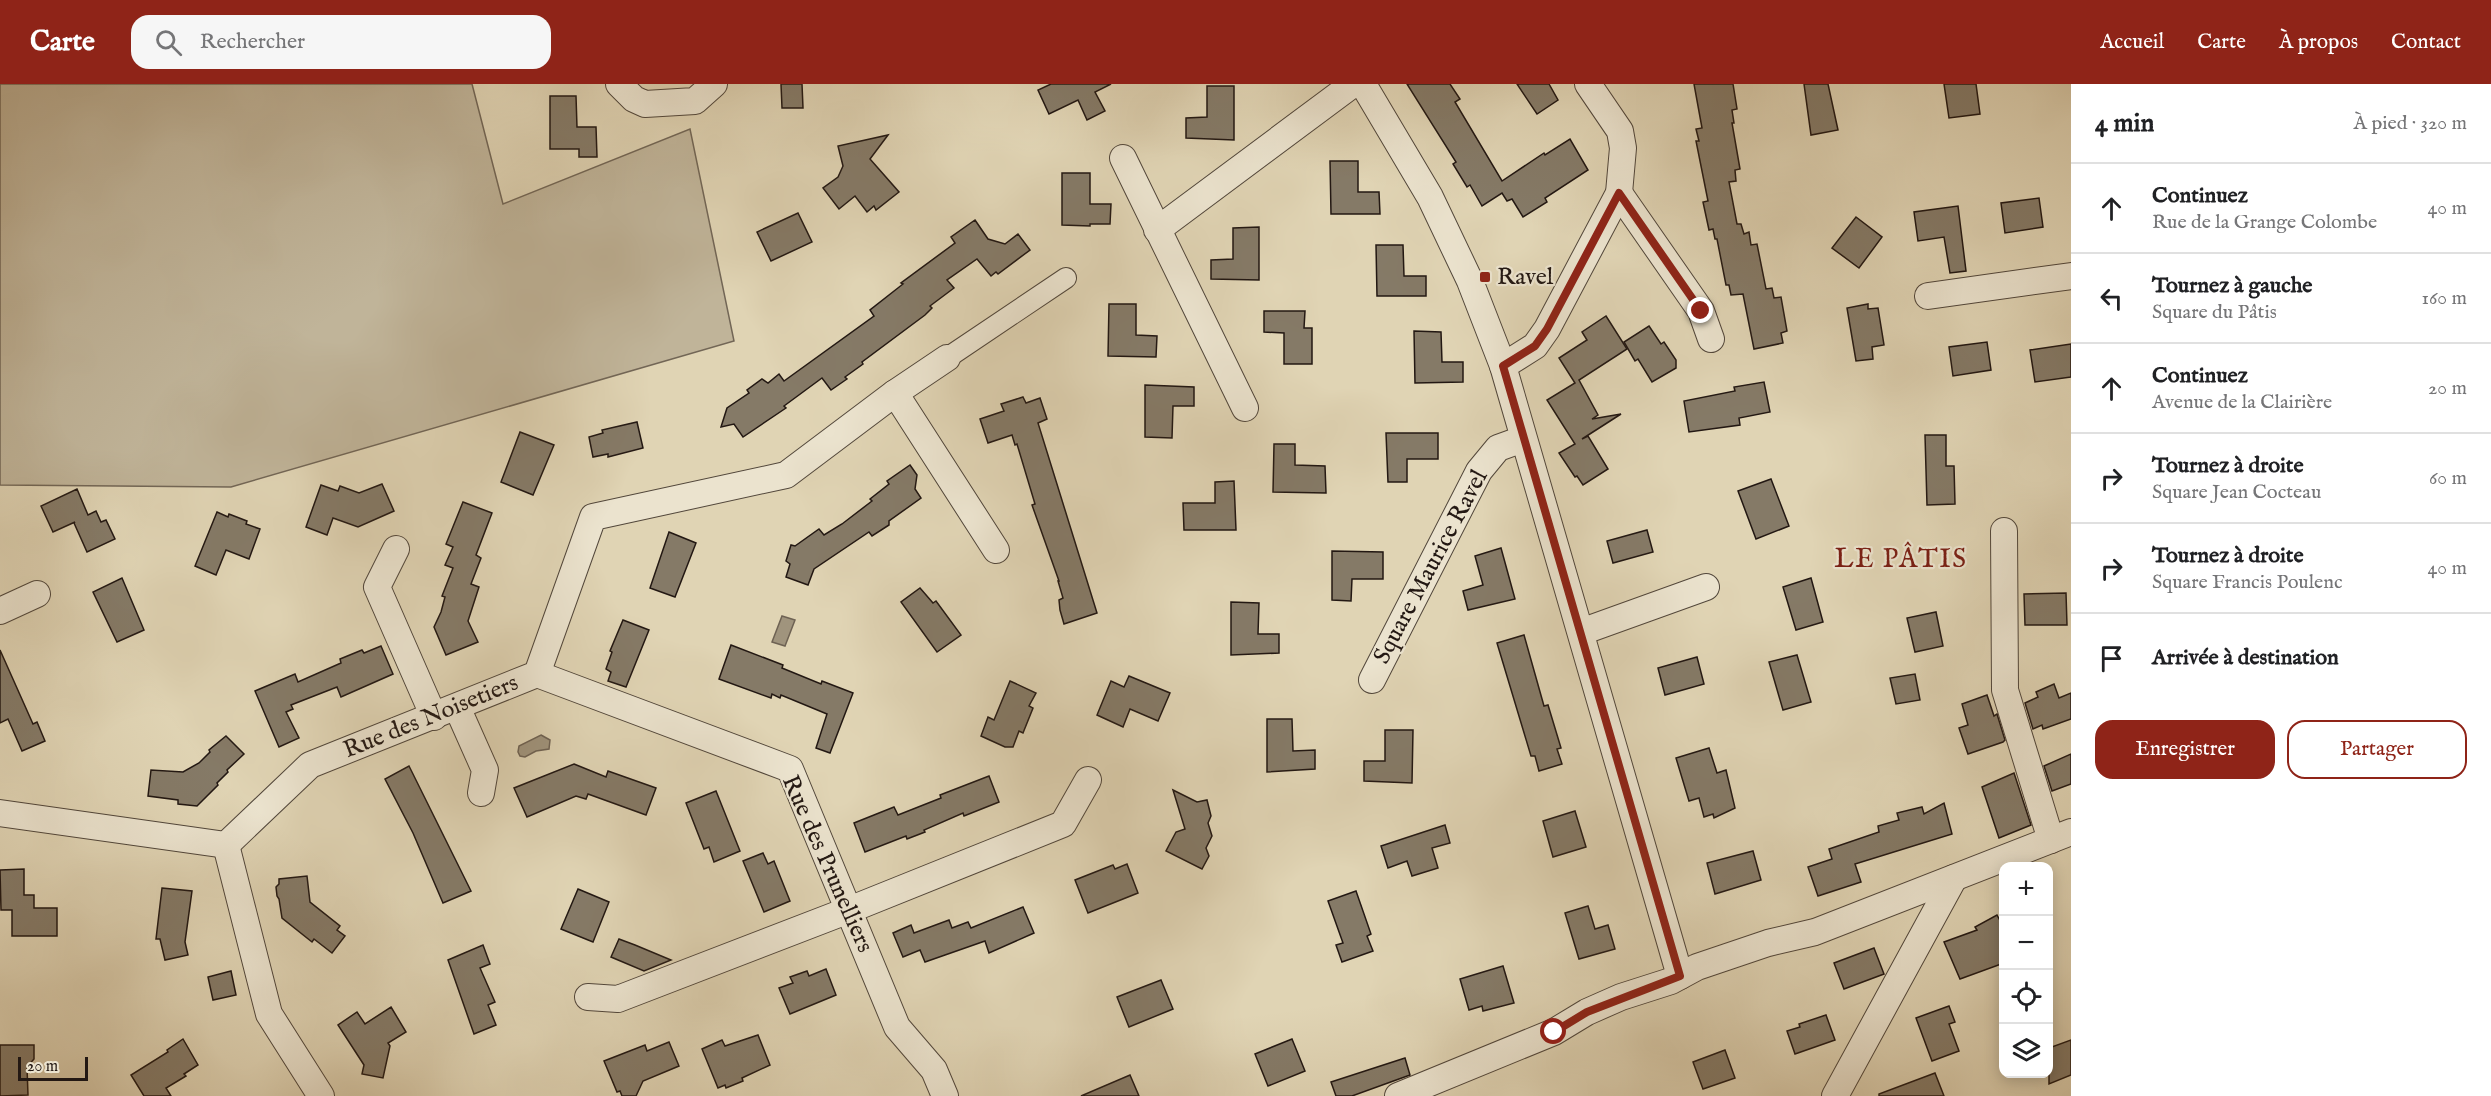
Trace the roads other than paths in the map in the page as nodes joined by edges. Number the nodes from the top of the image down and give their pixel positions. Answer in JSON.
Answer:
{"nodes":[{"id":1,"x":620,"y":84,"type":"edge"},
{"id":2,"x":714,"y":84,"type":"edge"},
{"id":3,"x":1353,"y":84,"type":"edge"},
{"id":4,"x":1363,"y":84,"type":"edge"},
{"id":5,"x":1588,"y":84,"type":"edge"},
{"id":6,"x":1123,"y":158,"type":"dead end"},
{"id":7,"x":1619,"y":193,"type":"junction"},
{"id":8,"x":1157,"y":230,"type":"junction"},
{"id":9,"x":2071,"y":276,"type":"edge"},
{"id":10,"x":1066,"y":278,"type":"dead end"},
{"id":11,"x":1928,"y":296,"type":"dead end"},
{"id":12,"x":1711,"y":339,"type":"dead end"},
{"id":13,"x":947,"y":358,"type":"joint"},
{"id":14,"x":1503,"y":366,"type":"junction"},
{"id":15,"x":895,"y":393,"type":"junction"},
{"id":16,"x":1245,"y":408,"type":"dead end"},
{"id":17,"x":1523,"y":439,"type":"junction"},
{"id":18,"x":2004,"y":531,"type":"dead end"},
{"id":19,"x":396,"y":549,"type":"dead end"},
{"id":20,"x":996,"y":550,"type":"dead end"},
{"id":21,"x":1706,"y":586,"type":"dead end"},
{"id":22,"x":37,"y":594,"type":"dead end"},
{"id":23,"x":0,"y":611,"type":"edge"},
{"id":24,"x":1581,"y":632,"type":"junction"},
{"id":25,"x":537,"y":674,"type":"junction"},
{"id":26,"x":1372,"y":680,"type":"dead end"},
{"id":27,"x":446,"y":712,"type":"junction"},
{"id":28,"x":1088,"y":780,"type":"dead end"},
{"id":29,"x":481,"y":793,"type":"dead end"},
{"id":30,"x":0,"y":813,"type":"edge"},
{"id":31,"x":2061,"y":836,"type":"edge"},
{"id":32,"x":226,"y":845,"type":"junction"},
{"id":33,"x":1954,"y":878,"type":"junction"},
{"id":34,"x":849,"y":910,"type":"junction"},
{"id":35,"x":1680,"y":976,"type":"junction"},
{"id":36,"x":588,"y":997,"type":"dead end"},
{"id":37,"x":321,"y":1096,"type":"edge"},
{"id":38,"x":945,"y":1096,"type":"edge"},
{"id":39,"x":1398,"y":1096,"type":"edge"},
{"id":40,"x":1834,"y":1096,"type":"edge"}],
"edges":[{"from":1,"to":2,"type":"street"},
{"from":3,"to":8,"type":"street"},
{"from":4,"to":14,"type":"street"},
{"from":5,"to":7,"type":"street"},
{"from":6,"to":8,"type":"street"},
{"from":7,"to":12,"type":"street"},
{"from":7,"to":14,"type":"street"},
{"from":8,"to":16,"type":"street"},
{"from":9,"to":11,"type":"street"},
{"from":10,"to":13,"type":"street"},
{"from":13,"to":15,"type":"street","name":"Rue des Noisetiers"},
{"from":14,"to":17,"type":"street"},
{"from":15,"to":20,"type":"street"},
{"from":15,"to":25,"type":"street","name":"Rue des Noisetiers"},
{"from":17,"to":24,"type":"street"},
{"from":17,"to":26,"type":"street","name":"Square Maurice Ravel"},
{"from":18,"to":31,"type":"street"},
{"from":19,"to":27,"type":"street"},
{"from":21,"to":24,"type":"street"},
{"from":22,"to":23,"type":"street"},
{"from":24,"to":35,"type":"street"},
{"from":25,"to":27,"type":"street","name":"Rue des Noisetiers"},
{"from":25,"to":34,"type":"street","name":"Rue des Prunelliers"},
{"from":27,"to":29,"type":"street"},
{"from":27,"to":32,"type":"street","name":"Rue des Noisetiers"},
{"from":28,"to":34,"type":"street"},
{"from":30,"to":32,"type":"street"},
{"from":31,"to":33,"type":"street"},
{"from":32,"to":37,"type":"street"},
{"from":33,"to":35,"type":"street"},
{"from":33,"to":40,"type":"street"},
{"from":34,"to":36,"type":"street"},
{"from":34,"to":38,"type":"street","name":"Rue des Prunelliers"},
{"from":35,"to":39,"type":"street"}]}
